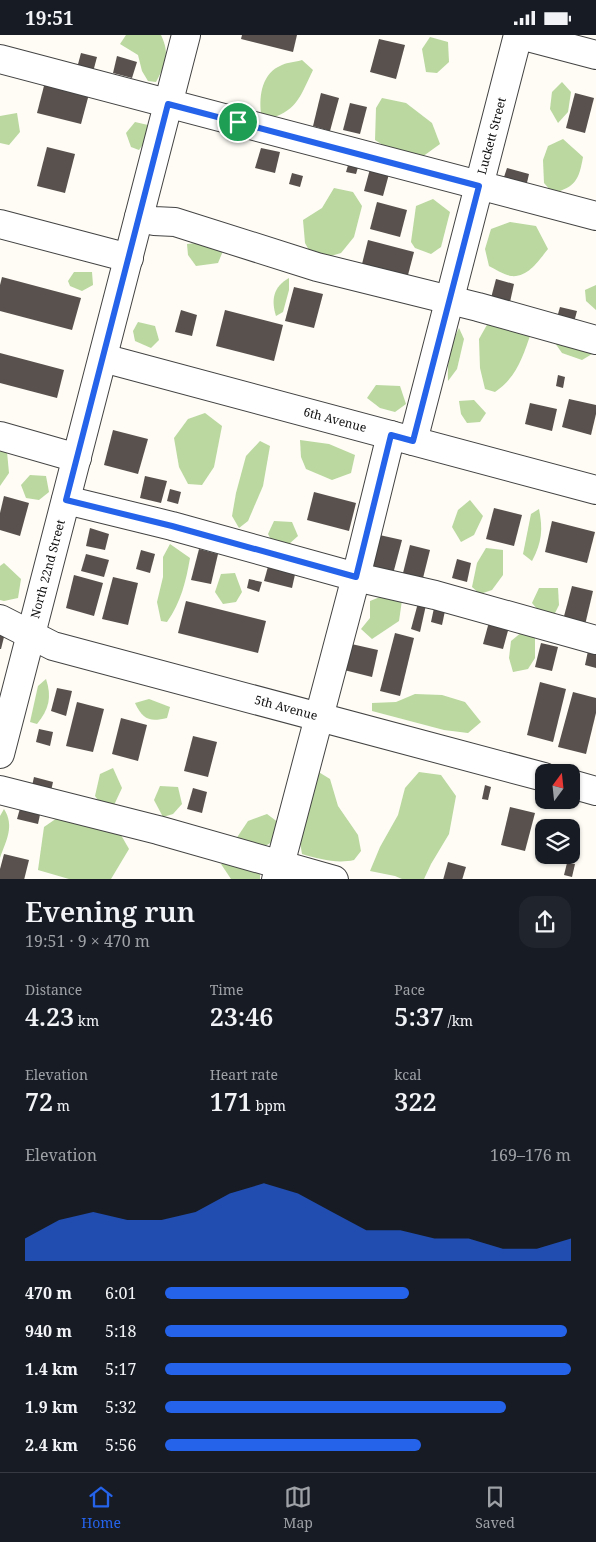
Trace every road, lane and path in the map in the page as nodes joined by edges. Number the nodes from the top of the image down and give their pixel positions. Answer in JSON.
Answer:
{"nodes":[{"id":1,"x":186,"y":35,"type":"edge"},
{"id":2,"x":519,"y":35,"type":"edge"},
{"id":3,"x":596,"y":55,"type":"edge"},
{"id":4,"x":0,"y":59,"type":"edge"},
{"id":5,"x":168,"y":104,"type":"junction"},
{"id":6,"x":479,"y":186,"type":"junction"},
{"id":7,"x":596,"y":216,"type":"edge"},
{"id":8,"x":139,"y":217,"type":"junction"},
{"id":9,"x":0,"y":224,"type":"edge"},
{"id":10,"x":129,"y":257,"type":"junction"},
{"id":11,"x":450,"y":300,"type":"junction"},
{"id":12,"x":596,"y":340,"type":"edge"},
{"id":13,"x":102,"y":358,"type":"junction"},
{"id":14,"x":0,"y":436,"type":"edge"},
{"id":15,"x":402,"y":438,"type":"junction"},
{"id":16,"x":77,"y":458,"type":"junction"},
{"id":17,"x":596,"y":490,"type":"edge"},
{"id":18,"x":66,"y":500,"type":"junction"},
{"id":19,"x":356,"y":577,"type":"junction"},
{"id":20,"x":0,"y":619,"type":"edge"},
{"id":21,"x":31,"y":635,"type":"junction"},
{"id":22,"x":596,"y":640,"type":"edge"},
{"id":23,"x":318,"y":717,"type":"junction"},
{"id":24,"x":0,"y":754,"type":"edge"},
{"id":25,"x":535,"y":775,"type":"edge"},
{"id":26,"x":580,"y":787,"type":"edge"},
{"id":27,"x":0,"y":790,"type":"edge"},
{"id":28,"x":596,"y":791,"type":"edge"},
{"id":29,"x":278,"y":872,"type":"edge"},
{"id":30,"x":334,"y":879,"type":"edge"}],
"edges":[{"from":1,"to":5,"type":"street","name":"North 22nd Street"},
{"from":2,"to":3,"type":"street"},
{"from":2,"to":6,"type":"street","name":"Luckett Street"},
{"from":4,"to":5,"type":"street"},
{"from":5,"to":6,"type":"street"},
{"from":5,"to":8,"type":"street","name":"North 22nd Street"},
{"from":6,"to":7,"type":"street"},
{"from":6,"to":11,"type":"street","name":"Luckett Street"},
{"from":8,"to":10,"type":"street","name":"North 22nd Street"},
{"from":8,"to":11,"type":"street"},
{"from":9,"to":10,"type":"street"},
{"from":10,"to":13,"type":"street","name":"North 22nd Street"},
{"from":11,"to":12,"type":"street"},
{"from":11,"to":15,"type":"street","name":"Luckett Street"},
{"from":13,"to":15,"type":"street","name":"6th Avenue"},
{"from":13,"to":16,"type":"street","name":"North 22nd Street"},
{"from":14,"to":16,"type":"street"},
{"from":15,"to":17,"type":"street","name":"6th Avenue"},
{"from":15,"to":19,"type":"street","name":"Luckett Street"},
{"from":16,"to":18,"type":"street","name":"North 22nd Street"},
{"from":18,"to":19,"type":"street"},
{"from":18,"to":21,"type":"street","name":"North 22nd Street"},
{"from":19,"to":22,"type":"street"},
{"from":19,"to":23,"type":"street","name":"Luckett Street"},
{"from":20,"to":21,"type":"street","name":"5th Avenue"},
{"from":21,"to":23,"type":"street","name":"5th Avenue"},
{"from":21,"to":24,"type":"street","name":"North 22nd Street"},
{"from":23,"to":25,"type":"street","name":"5th Avenue"},
{"from":23,"to":29,"type":"street","name":"Luckett Street"},
{"from":26,"to":28,"type":"street"},
{"from":27,"to":29,"type":"street"},
{"from":29,"to":30,"type":"street"}]}
